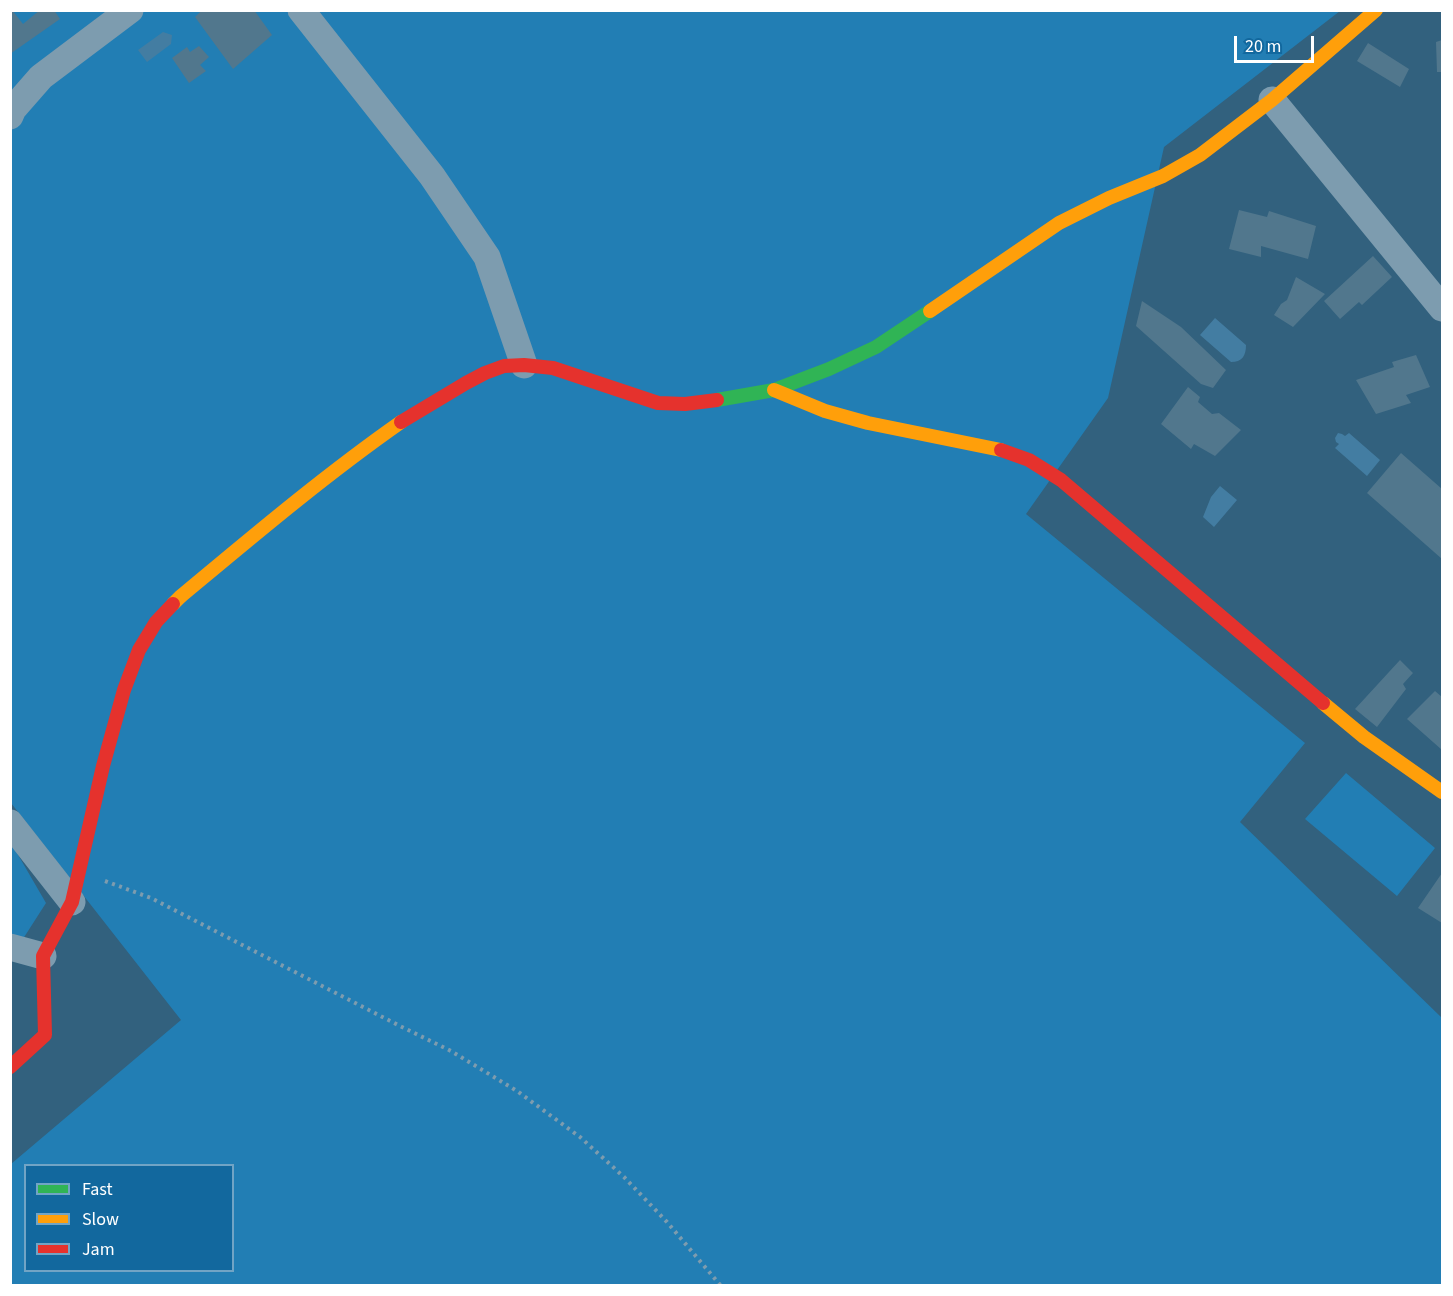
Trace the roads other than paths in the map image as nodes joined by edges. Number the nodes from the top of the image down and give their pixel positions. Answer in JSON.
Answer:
{"nodes":[{"id":1,"x":130,"y":10,"type":"edge"},
{"id":2,"x":301,"y":10,"type":"edge"},
{"id":3,"x":1376,"y":10,"type":"edge"},
{"id":4,"x":1272,"y":100,"type":"junction"},
{"id":5,"x":10,"y":116,"type":"edge"},
{"id":6,"x":1443,"y":308,"type":"edge"},
{"id":7,"x":524,"y":365,"type":"junction"},
{"id":8,"x":774,"y":390,"type":"junction"},
{"id":9,"x":1443,"y":792,"type":"edge"},
{"id":10,"x":10,"y":823,"type":"edge"},
{"id":11,"x":72,"y":902,"type":"junction"},
{"id":12,"x":10,"y":947,"type":"edge"},
{"id":13,"x":43,"y":956,"type":"junction"},
{"id":14,"x":10,"y":1067,"type":"edge"}],
"edges":[{"from":1,"to":5,"type":"street"},
{"from":2,"to":7,"type":"street"},
{"from":3,"to":4,"type":"street"},
{"from":4,"to":6,"type":"street"},
{"from":4,"to":8,"type":"street"},
{"from":7,"to":8,"type":"street"},
{"from":7,"to":11,"type":"street"},
{"from":8,"to":9,"type":"street"},
{"from":10,"to":11,"type":"street"},
{"from":11,"to":13,"type":"street"},
{"from":12,"to":13,"type":"street"},
{"from":13,"to":14,"type":"street"}]}
